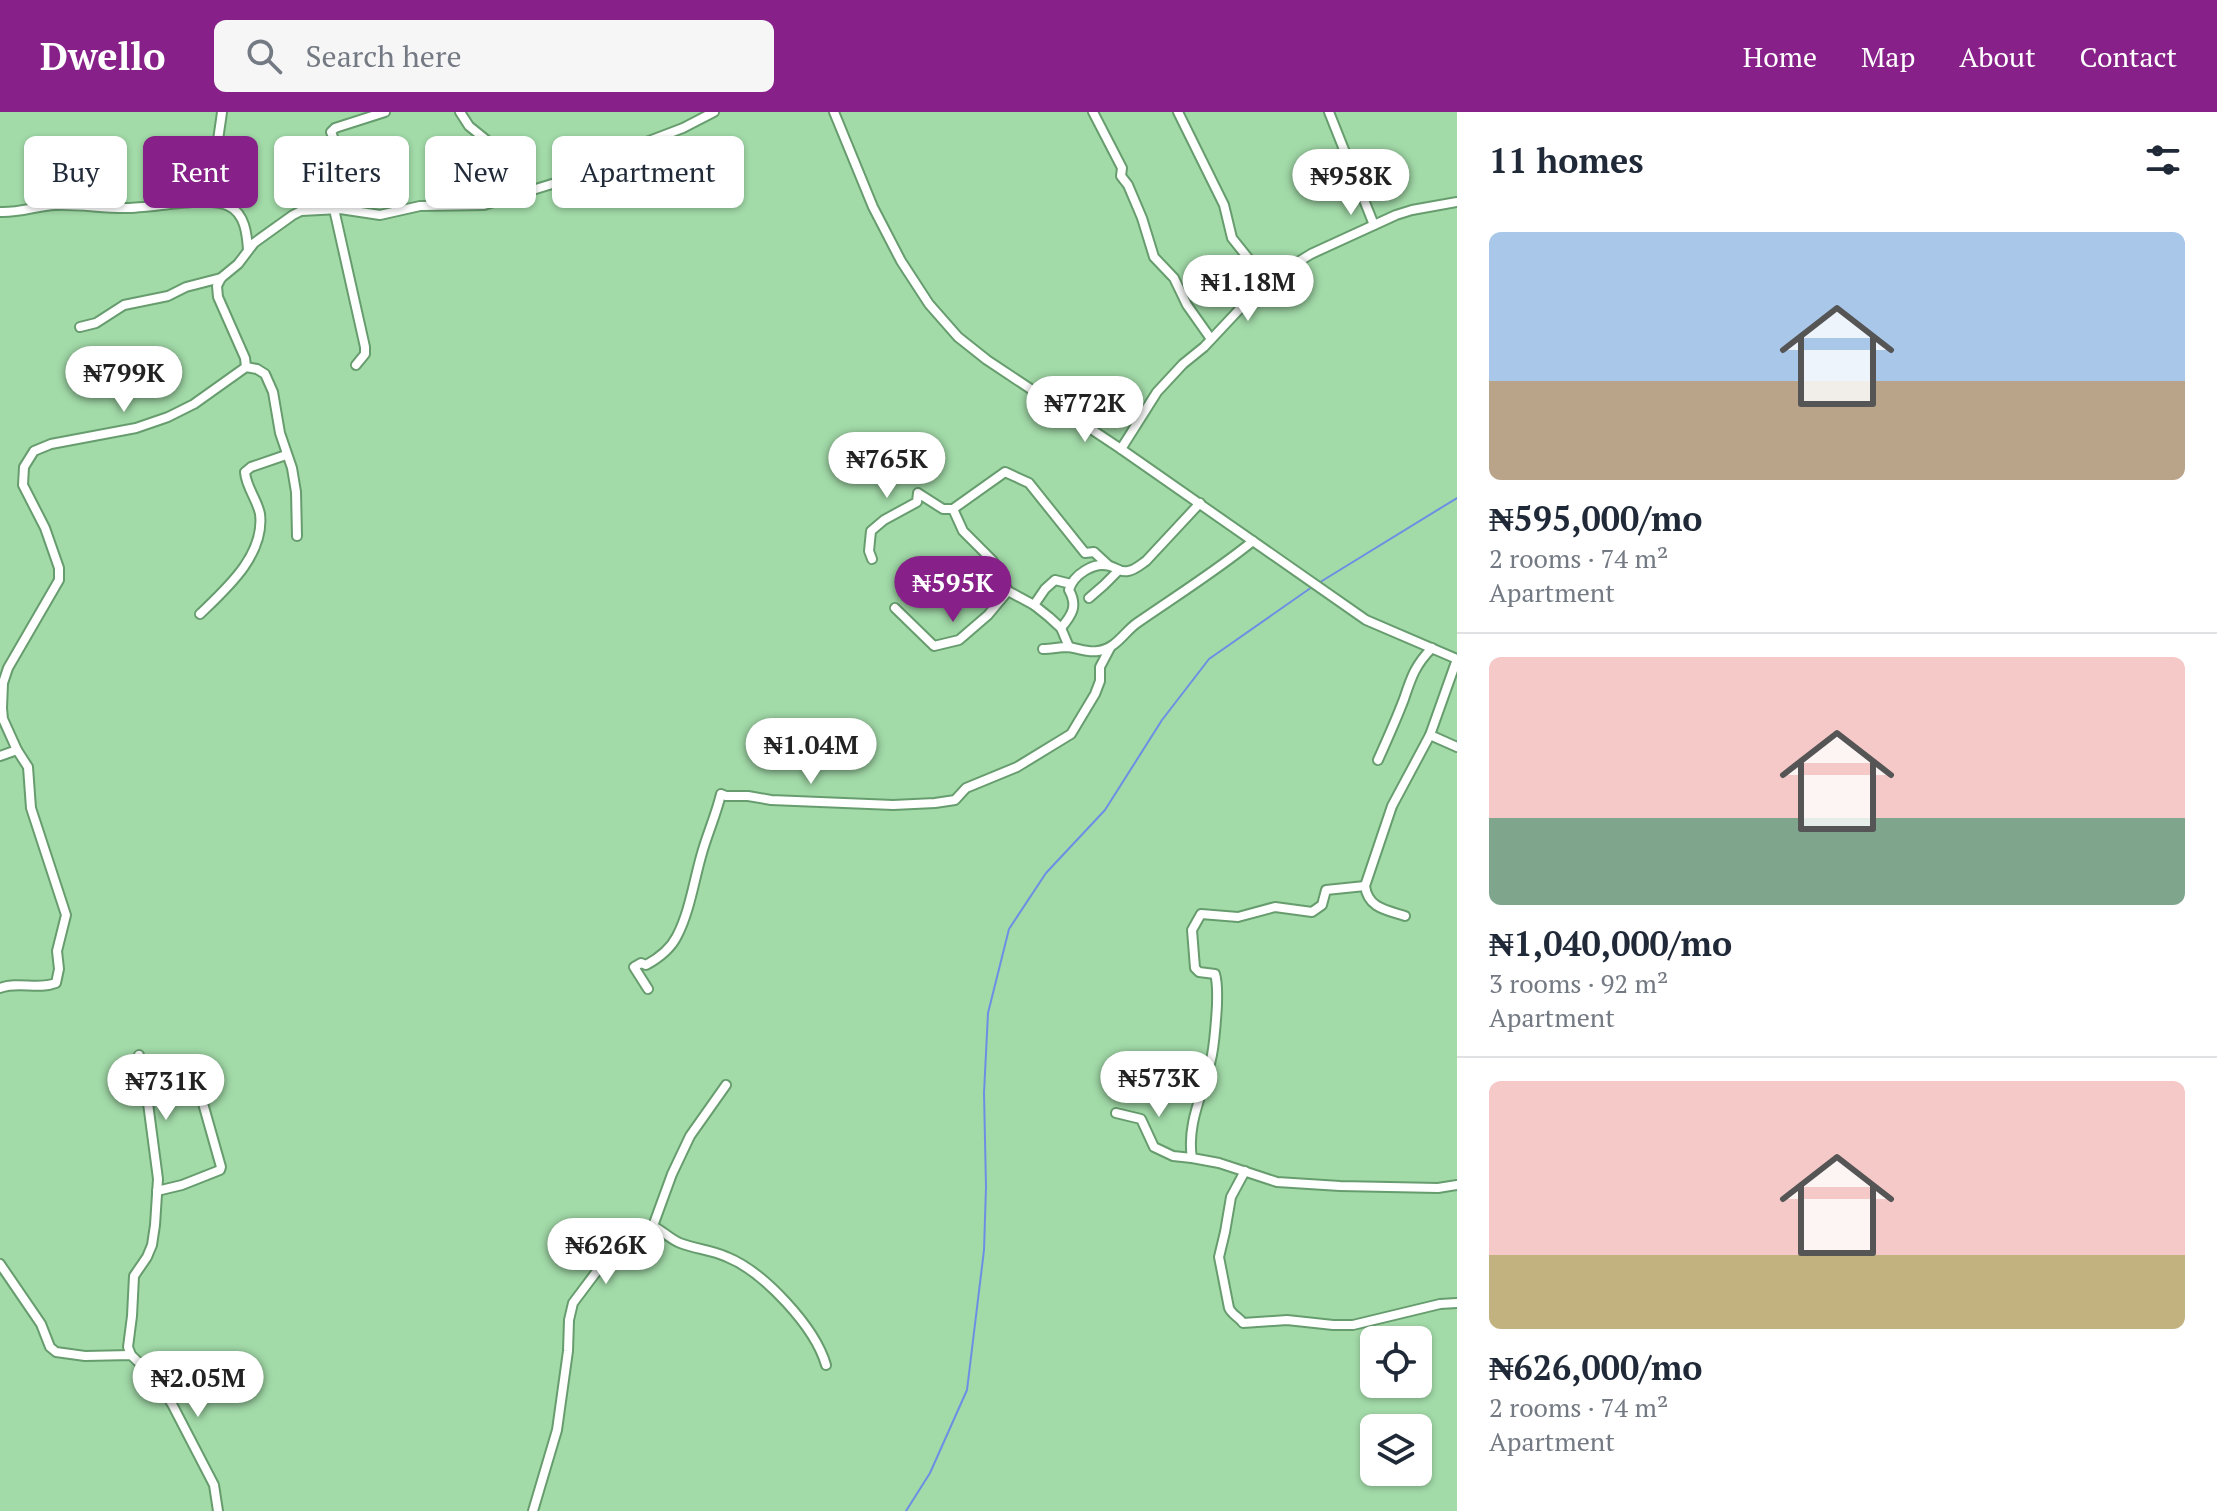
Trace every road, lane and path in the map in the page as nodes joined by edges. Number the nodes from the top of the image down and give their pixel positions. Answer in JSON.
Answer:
{"nodes":[{"id":1,"x":222,"y":112,"type":"edge"},
{"id":2,"x":385,"y":112,"type":"edge"},
{"id":3,"x":460,"y":112,"type":"edge"},
{"id":4,"x":714,"y":112,"type":"edge"},
{"id":5,"x":834,"y":112,"type":"edge"},
{"id":6,"x":1093,"y":112,"type":"edge"},
{"id":7,"x":1178,"y":112,"type":"edge"},
{"id":8,"x":1329,"y":112,"type":"edge"},
{"id":9,"x":219,"y":136,"type":"edge"},
{"id":10,"x":481,"y":136,"type":"edge"},
{"id":11,"x":536,"y":189,"type":"edge"},
{"id":12,"x":1457,"y":202,"type":"edge"},
{"id":13,"x":425,"y":206,"type":"edge"},
{"id":14,"x":143,"y":207,"type":"edge"},
{"id":15,"x":232,"y":208,"type":"edge"},
{"id":16,"x":337,"y":209,"type":"junction"},
{"id":17,"x":0,"y":212,"type":"edge"},
{"id":18,"x":1374,"y":225,"type":"junction"},
{"id":19,"x":248,"y":250,"type":"junction"},
{"id":20,"x":221,"y":278,"type":"junction"},
{"id":21,"x":1266,"y":286,"type":"junction"},
{"id":22,"x":80,"y":327,"type":"dead end"},
{"id":23,"x":1211,"y":339,"type":"junction"},
{"id":24,"x":356,"y":365,"type":"dead end"},
{"id":25,"x":246,"y":367,"type":"junction"},
{"id":26,"x":1121,"y":449,"type":"junction"},
{"id":27,"x":286,"y":455,"type":"junction"},
{"id":28,"x":1200,"y":503,"type":"junction"},
{"id":29,"x":953,"y":509,"type":"junction"},
{"id":30,"x":297,"y":536,"type":"dead end"},
{"id":31,"x":1253,"y":541,"type":"junction"},
{"id":32,"x":872,"y":559,"type":"dead end"},
{"id":33,"x":1108,"y":565,"type":"junction"},
{"id":34,"x":1119,"y":570,"type":"junction"},
{"id":35,"x":1071,"y":584,"type":"junction"},
{"id":36,"x":1008,"y":591,"type":"junction"},
{"id":37,"x":1089,"y":598,"type":"dead end"},
{"id":38,"x":1034,"y":605,"type":"junction"},
{"id":39,"x":895,"y":608,"type":"dead end"},
{"id":40,"x":200,"y":614,"type":"dead end"},
{"id":41,"x":1061,"y":628,"type":"junction"},
{"id":42,"x":1069,"y":647,"type":"junction"},
{"id":43,"x":1110,"y":648,"type":"junction"},
{"id":44,"x":1432,"y":648,"type":"junction"},
{"id":45,"x":1043,"y":649,"type":"dead end"},
{"id":46,"x":1430,"y":735,"type":"junction"},
{"id":47,"x":1457,"y":747,"type":"edge"},
{"id":48,"x":17,"y":750,"type":"junction"},
{"id":49,"x":0,"y":756,"type":"edge"},
{"id":50,"x":1378,"y":760,"type":"dead end"},
{"id":51,"x":1365,"y":886,"type":"junction"},
{"id":52,"x":1405,"y":916,"type":"dead end"},
{"id":53,"x":0,"y":988,"type":"edge"},
{"id":54,"x":648,"y":989,"type":"dead end"},
{"id":55,"x":139,"y":1055,"type":"dead end"},
{"id":56,"x":1115,"y":1063,"type":"dead end"},
{"id":57,"x":193,"y":1068,"type":"dead end"},
{"id":58,"x":1205,"y":1077,"type":"junction"},
{"id":59,"x":726,"y":1085,"type":"dead end"},
{"id":60,"x":1116,"y":1113,"type":"dead end"},
{"id":61,"x":1192,"y":1158,"type":"junction"},
{"id":62,"x":1245,"y":1171,"type":"junction"},
{"id":63,"x":1457,"y":1185,"type":"edge"},
{"id":64,"x":157,"y":1191,"type":"junction"},
{"id":65,"x":653,"y":1226,"type":"junction"},
{"id":66,"x":0,"y":1264,"type":"edge"},
{"id":67,"x":1457,"y":1303,"type":"edge"},
{"id":68,"x":131,"y":1355,"type":"junction"},
{"id":69,"x":826,"y":1365,"type":"dead end"},
{"id":70,"x":218,"y":1511,"type":"edge"},
{"id":71,"x":533,"y":1511,"type":"edge"}],
"edges":[{"from":1,"to":9,"type":"street"},
{"from":2,"to":16,"type":"street"},
{"from":3,"to":10,"type":"street"},
{"from":4,"to":11,"type":"street"},
{"from":5,"to":26,"type":"street"},
{"from":6,"to":23,"type":"street"},
{"from":7,"to":21,"type":"street"},
{"from":8,"to":18,"type":"street"},
{"from":12,"to":18,"type":"street"},
{"from":13,"to":16,"type":"street"},
{"from":14,"to":17,"type":"street"},
{"from":15,"to":19,"type":"street"},
{"from":16,"to":19,"type":"street"},
{"from":16,"to":24,"type":"street"},
{"from":18,"to":21,"type":"street"},
{"from":19,"to":20,"type":"street"},
{"from":20,"to":22,"type":"street"},
{"from":20,"to":25,"type":"street"},
{"from":21,"to":23,"type":"street"},
{"from":23,"to":26,"type":"street"},
{"from":25,"to":27,"type":"street"},
{"from":25,"to":48,"type":"street"},
{"from":26,"to":28,"type":"street"},
{"from":27,"to":30,"type":"street"},
{"from":27,"to":40,"type":"street"},
{"from":28,"to":31,"type":"street"},
{"from":28,"to":34,"type":"street"},
{"from":29,"to":32,"type":"street"},
{"from":29,"to":33,"type":"street"},
{"from":29,"to":36,"type":"street"},
{"from":31,"to":43,"type":"street"},
{"from":31,"to":44,"type":"street"},
{"from":33,"to":34,"type":"street"},
{"from":33,"to":35,"type":"street"},
{"from":34,"to":37,"type":"street"},
{"from":35,"to":38,"type":"street"},
{"from":35,"to":41,"type":"street"},
{"from":36,"to":38,"type":"street"},
{"from":36,"to":39,"type":"street"},
{"from":38,"to":41,"type":"street"},
{"from":41,"to":42,"type":"street"},
{"from":42,"to":43,"type":"street"},
{"from":42,"to":45,"type":"street"},
{"from":43,"to":54,"type":"street"},
{"from":44,"to":46,"type":"street"},
{"from":44,"to":50,"type":"street"},
{"from":46,"to":47,"type":"street"},
{"from":46,"to":51,"type":"street"},
{"from":48,"to":49,"type":"street"},
{"from":48,"to":53,"type":"street"},
{"from":51,"to":52,"type":"street"},
{"from":51,"to":58,"type":"street"},
{"from":55,"to":64,"type":"street"},
{"from":56,"to":58,"type":"street"},
{"from":57,"to":64,"type":"street"},
{"from":58,"to":61,"type":"street"},
{"from":59,"to":65,"type":"street"},
{"from":60,"to":61,"type":"street"},
{"from":61,"to":62,"type":"street"},
{"from":62,"to":63,"type":"street"},
{"from":62,"to":67,"type":"street"},
{"from":64,"to":68,"type":"street"},
{"from":65,"to":69,"type":"street"},
{"from":65,"to":71,"type":"street"},
{"from":66,"to":68,"type":"street"},
{"from":68,"to":70,"type":"street"}]}
